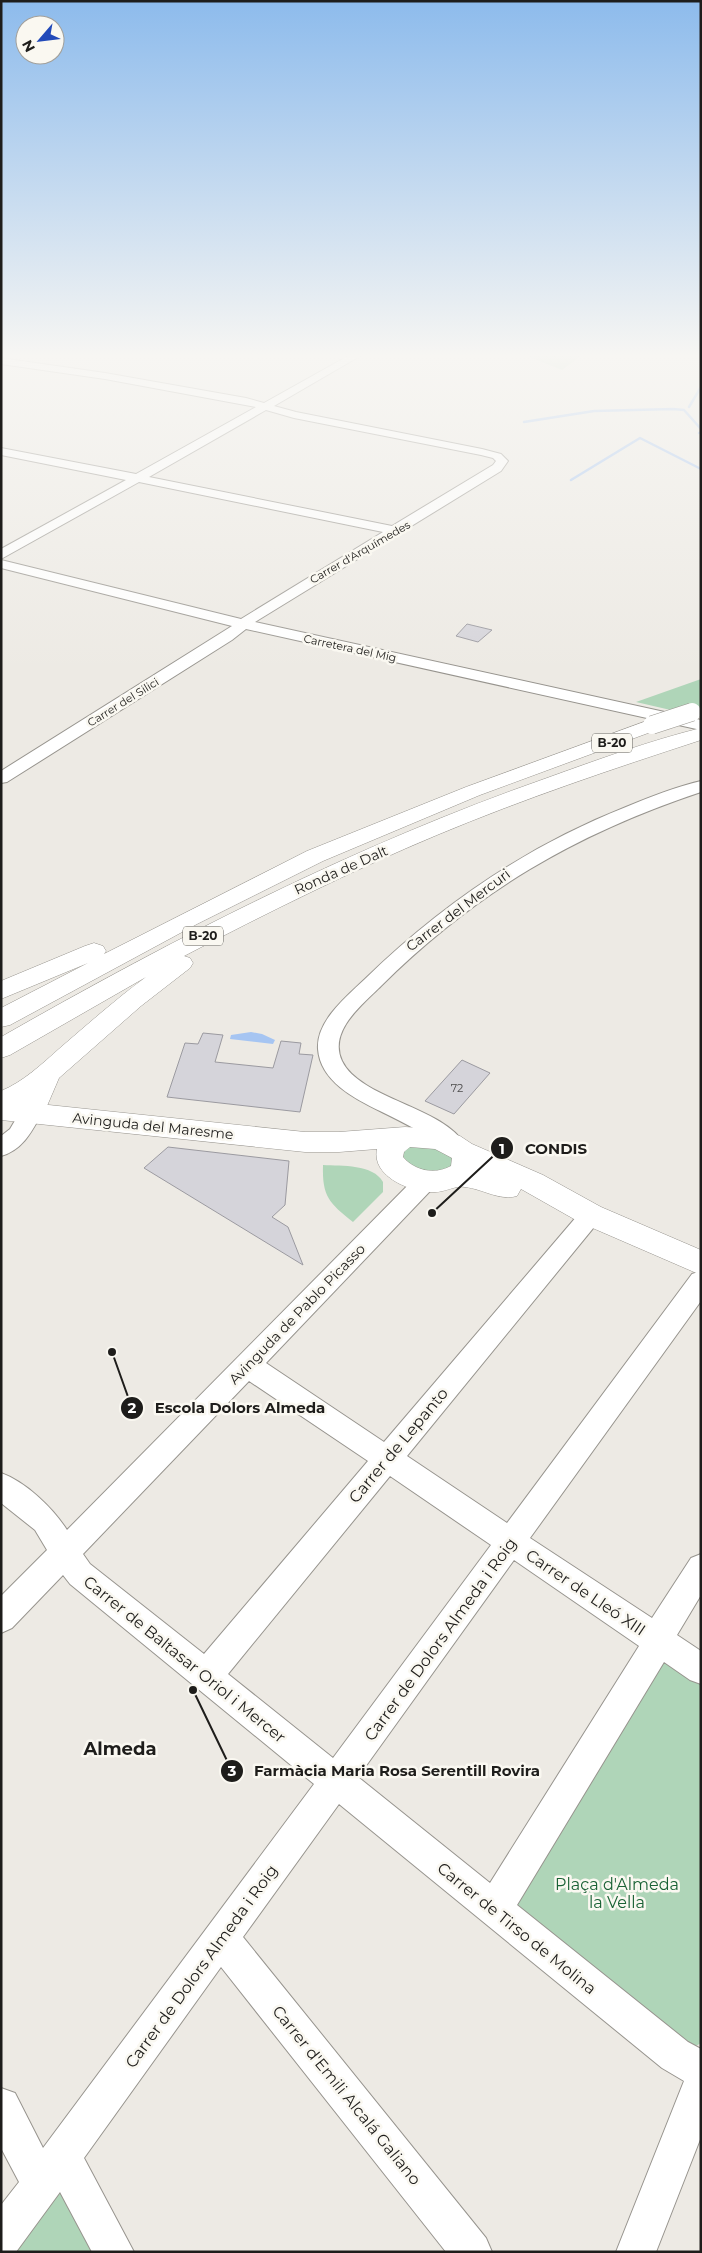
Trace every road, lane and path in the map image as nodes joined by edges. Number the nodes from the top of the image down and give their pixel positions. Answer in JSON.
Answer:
{"nodes":[{"id":1,"x":52,"y":461,"type":"edge"},
{"id":2,"x":167,"y":461,"type":"edge"},
{"id":3,"x":501,"y":461,"type":"edge"},
{"id":4,"x":138,"y":478,"type":"junction"},
{"id":5,"x":394,"y":530,"type":"junction"},
{"id":6,"x":1,"y":555,"type":"edge"},
{"id":7,"x":1,"y":564,"type":"edge"},
{"id":8,"x":243,"y":624,"type":"junction"},
{"id":9,"x":699,"y":725,"type":"edge"},
{"id":10,"x":1,"y":778,"type":"edge"},
{"id":11,"x":701,"y":786,"type":"edge"},
{"id":12,"x":412,"y":838,"type":"junction"},
{"id":13,"x":280,"y":872,"type":"junction"},
{"id":14,"x":1,"y":991,"type":"edge"},
{"id":15,"x":1,"y":1019,"type":"edge"},
{"id":16,"x":1,"y":1049,"type":"edge"},
{"id":17,"x":382,"y":1104,"type":"junction"},
{"id":18,"x":8,"y":1111,"type":"edge"},
{"id":19,"x":395,"y":1147,"type":"junction"},
{"id":20,"x":1,"y":1148,"type":"edge"},
{"id":21,"x":458,"y":1157,"type":"junction"},
{"id":22,"x":425,"y":1182,"type":"junction"},
{"id":23,"x":591,"y":1215,"type":"junction"},
{"id":24,"x":701,"y":1263,"type":"edge"},
{"id":25,"x":701,"y":1281,"type":"edge"},
{"id":26,"x":247,"y":1365,"type":"junction"},
{"id":27,"x":387,"y":1459,"type":"junction"},
{"id":28,"x":1,"y":1486,"type":"edge"},
{"id":29,"x":510,"y":1542,"type":"junction"},
{"id":30,"x":65,"y":1552,"type":"junction"},
{"id":31,"x":701,"y":1568,"type":"edge"},
{"id":32,"x":1,"y":1618,"type":"edge"},
{"id":33,"x":658,"y":1640,"type":"junction"},
{"id":34,"x":701,"y":1669,"type":"edge"},
{"id":35,"x":206,"y":1676,"type":"junction"},
{"id":36,"x":336,"y":1781,"type":"junction"},
{"id":37,"x":494,"y":1909,"type":"junction"},
{"id":38,"x":221,"y":1938,"type":"junction"},
{"id":39,"x":701,"y":2070,"type":"edge"},
{"id":40,"x":701,"y":2087,"type":"edge"},
{"id":41,"x":1,"y":2107,"type":"edge"},
{"id":42,"x":51,"y":2170,"type":"junction"},
{"id":43,"x":1,"y":2239,"type":"edge"},
{"id":44,"x":114,"y":2252,"type":"edge"},
{"id":45,"x":472,"y":2252,"type":"edge"},
{"id":46,"x":636,"y":2252,"type":"edge"}],
"edges":[{"from":1,"to":4,"type":"street"},
{"from":2,"to":4,"type":"street"},
{"from":3,"to":5,"type":"street","name":"Carrer d'Arquímedes"},
{"from":4,"to":5,"type":"street"},
{"from":4,"to":6,"type":"street"},
{"from":5,"to":8,"type":"street","name":"Carrer d'Arquímedes"},
{"from":7,"to":8,"type":"street","name":"Carretera del Mig"},
{"from":8,"to":9,"type":"street","name":"Carretera del Mig"},
{"from":8,"to":10,"type":"street","name":"Carrer del Silici"},
{"from":9,"to":12,"type":"main road","name":"Ronda de Dalt","number":"B-20"},
{"from":9,"to":13,"type":"main road","name":"Ronda de Dalt","number":"B-20"},
{"from":11,"to":17,"type":"street","name":"Carrer del Mercuri"},
{"from":12,"to":16,"type":"main road","name":"Ronda de Dalt","number":"B-20"},
{"from":12,"to":18,"type":"main road"},
{"from":13,"to":14,"type":"main road"},
{"from":13,"to":15,"type":"main road","name":"Ronda de Dalt","number":"B-20"},
{"from":17,"to":19,"type":"street"},
{"from":17,"to":21,"type":"street","name":"Carrer del Mercuri"},
{"from":18,"to":19,"type":"main road","name":"Avinguda del Maresme"},
{"from":18,"to":20,"type":"street"},
{"from":19,"to":21,"type":"main road"},
{"from":19,"to":22,"type":"main road"},
{"from":21,"to":22,"type":"main road"},
{"from":21,"to":23,"type":"main road"},
{"from":22,"to":26,"type":"street","name":"Avinguda de Pablo Picasso"},
{"from":23,"to":24,"type":"main road"},
{"from":23,"to":27,"type":"street","name":"Carrer de Lepanto"},
{"from":25,"to":29,"type":"street","name":"Carrer de Dolors Almeda i Roig"},
{"from":26,"to":27,"type":"street","name":"Carrer de Lleó XIII"},
{"from":26,"to":30,"type":"street","name":"Avinguda de Pablo Picasso"},
{"from":27,"to":29,"type":"street","name":"Carrer de Lleó XIII"},
{"from":27,"to":35,"type":"street","name":"Carrer de Lepanto"},
{"from":28,"to":30,"type":"street","name":"Carrer de Baltasar Oriol i Mercer"},
{"from":29,"to":33,"type":"street","name":"Carrer de Lleó XIII"},
{"from":29,"to":36,"type":"street","name":"Carrer de Dolors Almeda i Roig"},
{"from":30,"to":32,"type":"street","name":"Avinguda de Pablo Picasso"},
{"from":30,"to":35,"type":"street","name":"Carrer de Baltasar Oriol i Mercer"},
{"from":31,"to":33,"type":"street"},
{"from":33,"to":34,"type":"street","name":"Carrer de Lleó XIII"},
{"from":33,"to":37,"type":"street"},
{"from":35,"to":36,"type":"street","name":"Carrer de Baltasar Oriol i Mercer"},
{"from":36,"to":37,"type":"street","name":"Carrer de Tirso de Molina"},
{"from":36,"to":38,"type":"street","name":"Carrer de Dolors Almeda i Roig"},
{"from":37,"to":39,"type":"street","name":"Carrer de Tirso de Molina"},
{"from":38,"to":42,"type":"street","name":"Carrer de Dolors Almeda i Roig"},
{"from":38,"to":45,"type":"street","name":"Carrer d'Emili Alcalá Galiano"},
{"from":40,"to":46,"type":"street"},
{"from":41,"to":42,"type":"street"},
{"from":42,"to":43,"type":"street","name":"Carrer de Dolors Almeda i Roig"},
{"from":42,"to":44,"type":"street"}]}
